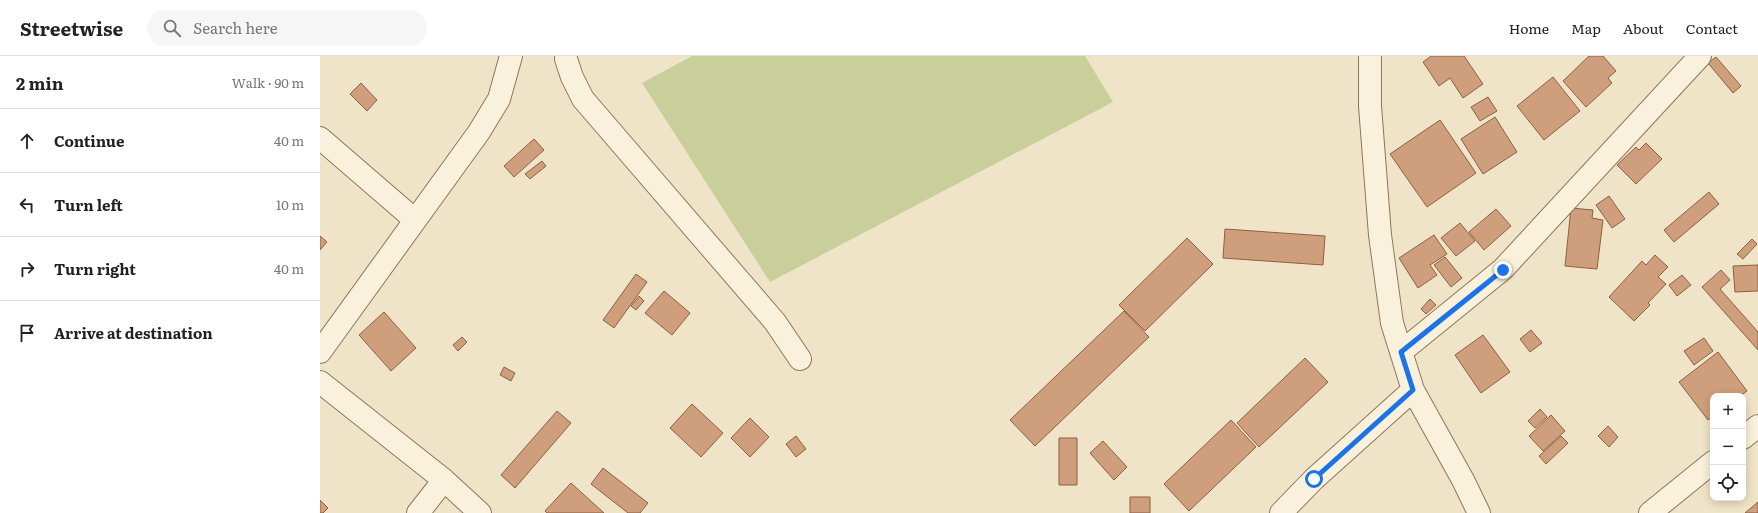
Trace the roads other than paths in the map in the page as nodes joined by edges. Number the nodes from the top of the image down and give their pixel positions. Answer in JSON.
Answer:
{"nodes":[{"id":1,"x":511,"y":56,"type":"edge"},
{"id":2,"x":1370,"y":56,"type":"edge"},
{"id":3,"x":1700,"y":56,"type":"edge"},
{"id":4,"x":565,"y":57,"type":"edge"},
{"id":5,"x":320,"y":138,"type":"edge"},
{"id":6,"x":415,"y":220,"type":"junction"},
{"id":7,"x":320,"y":352,"type":"edge"},
{"id":8,"x":1401,"y":352,"type":"junction"},
{"id":9,"x":800,"y":359,"type":"dead end"},
{"id":10,"x":320,"y":382,"type":"edge"},
{"id":11,"x":1413,"y":390,"type":"junction"},
{"id":12,"x":1758,"y":426,"type":"edge"},
{"id":13,"x":1746,"y":436,"type":"edge"},
{"id":14,"x":1710,"y":464,"type":"edge"},
{"id":15,"x":444,"y":480,"type":"junction"},
{"id":16,"x":418,"y":513,"type":"edge"},
{"id":17,"x":480,"y":513,"type":"edge"},
{"id":18,"x":1280,"y":513,"type":"edge"},
{"id":19,"x":1479,"y":513,"type":"edge"},
{"id":20,"x":1650,"y":513,"type":"edge"}],
"edges":[{"from":1,"to":6,"type":"street"},
{"from":2,"to":8,"type":"street"},
{"from":3,"to":8,"type":"street"},
{"from":4,"to":9,"type":"street"},
{"from":5,"to":6,"type":"street"},
{"from":6,"to":7,"type":"street"},
{"from":8,"to":11,"type":"street"},
{"from":10,"to":15,"type":"street"},
{"from":11,"to":18,"type":"street"},
{"from":11,"to":19,"type":"street"},
{"from":12,"to":13,"type":"street"},
{"from":14,"to":20,"type":"street"},
{"from":15,"to":16,"type":"street"},
{"from":15,"to":17,"type":"street"}]}
